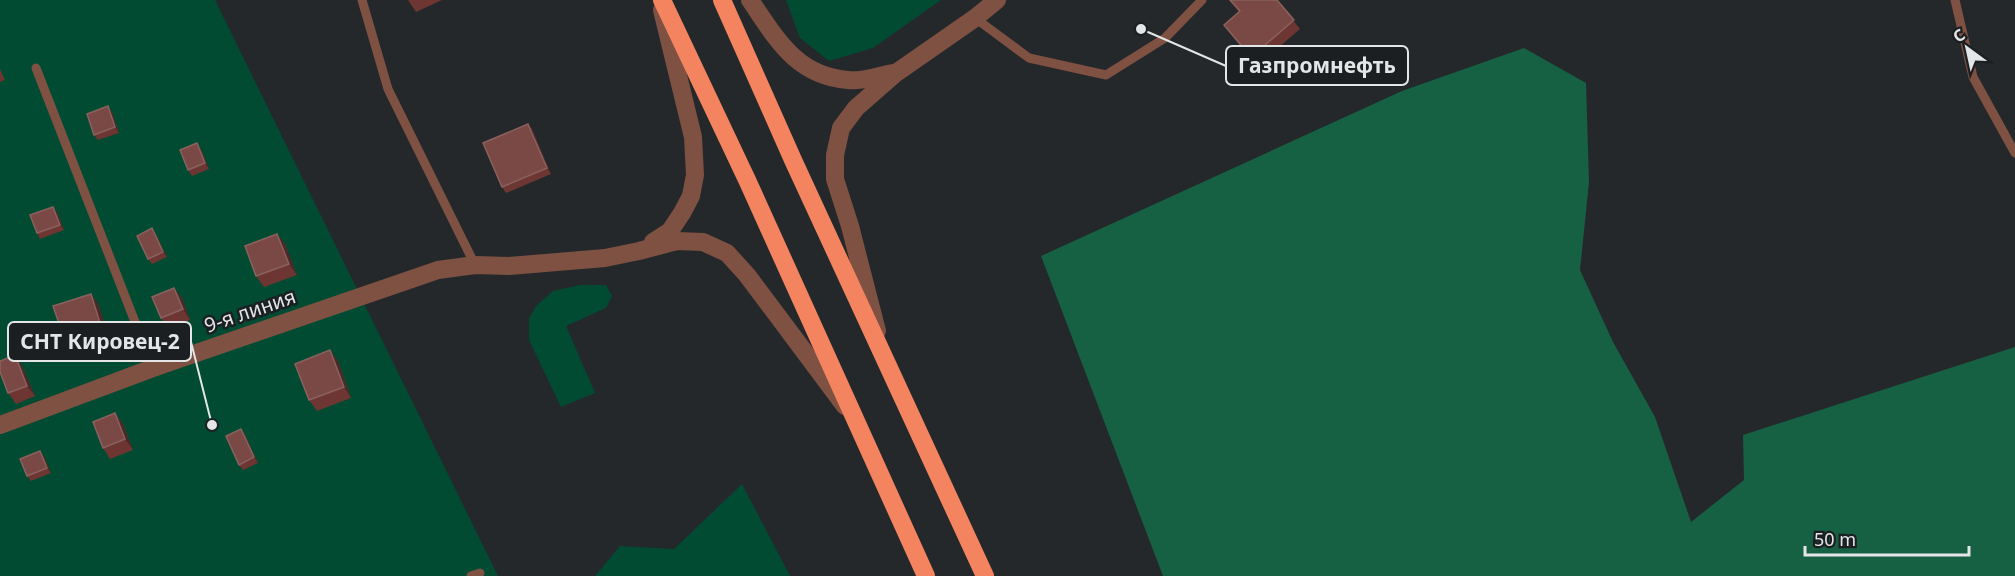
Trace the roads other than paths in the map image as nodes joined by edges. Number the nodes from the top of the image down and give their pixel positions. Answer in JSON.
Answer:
{"nodes":[{"id":1,"x":362,"y":0,"type":"edge"},
{"id":2,"x":661,"y":0,"type":"edge"},
{"id":3,"x":722,"y":0,"type":"edge"},
{"id":4,"x":750,"y":0,"type":"edge"},
{"id":5,"x":997,"y":0,"type":"edge"},
{"id":6,"x":1202,"y":0,"type":"edge"},
{"id":7,"x":1955,"y":0,"type":"edge"},
{"id":8,"x":975,"y":18,"type":"junction"},
{"id":9,"x":36,"y":68,"type":"dead end"},
{"id":10,"x":896,"y":73,"type":"junction"},
{"id":11,"x":2015,"y":153,"type":"edge"},
{"id":12,"x":639,"y":251,"type":"junction"},
{"id":13,"x":475,"y":265,"type":"junction"},
{"id":14,"x":883,"y":355,"type":"junction"},
{"id":15,"x":153,"y":368,"type":"junction"},
{"id":16,"x":855,"y":418,"type":"junction"},
{"id":17,"x":0,"y":425,"type":"edge"},
{"id":18,"x":926,"y":576,"type":"edge"},
{"id":19,"x":985,"y":576,"type":"edge"}],
"edges":[{"from":1,"to":13,"type":"lane"},
{"from":2,"to":12,"type":"street"},
{"from":2,"to":16,"type":"highway"},
{"from":3,"to":14,"type":"highway"},
{"from":4,"to":10,"type":"street"},
{"from":5,"to":8,"type":"street"},
{"from":6,"to":8,"type":"lane"},
{"from":7,"to":11,"type":"lane"},
{"from":8,"to":10,"type":"street"},
{"from":9,"to":15,"type":"lane"},
{"from":10,"to":14,"type":"street"},
{"from":12,"to":13,"type":"street","name":"9-я линия"},
{"from":12,"to":16,"type":"street","name":"9-я линия"},
{"from":13,"to":15,"type":"street","name":"9-я линия"},
{"from":14,"to":19,"type":"highway"},
{"from":15,"to":17,"type":"street","name":"9-я линия"},
{"from":16,"to":18,"type":"highway"}]}
